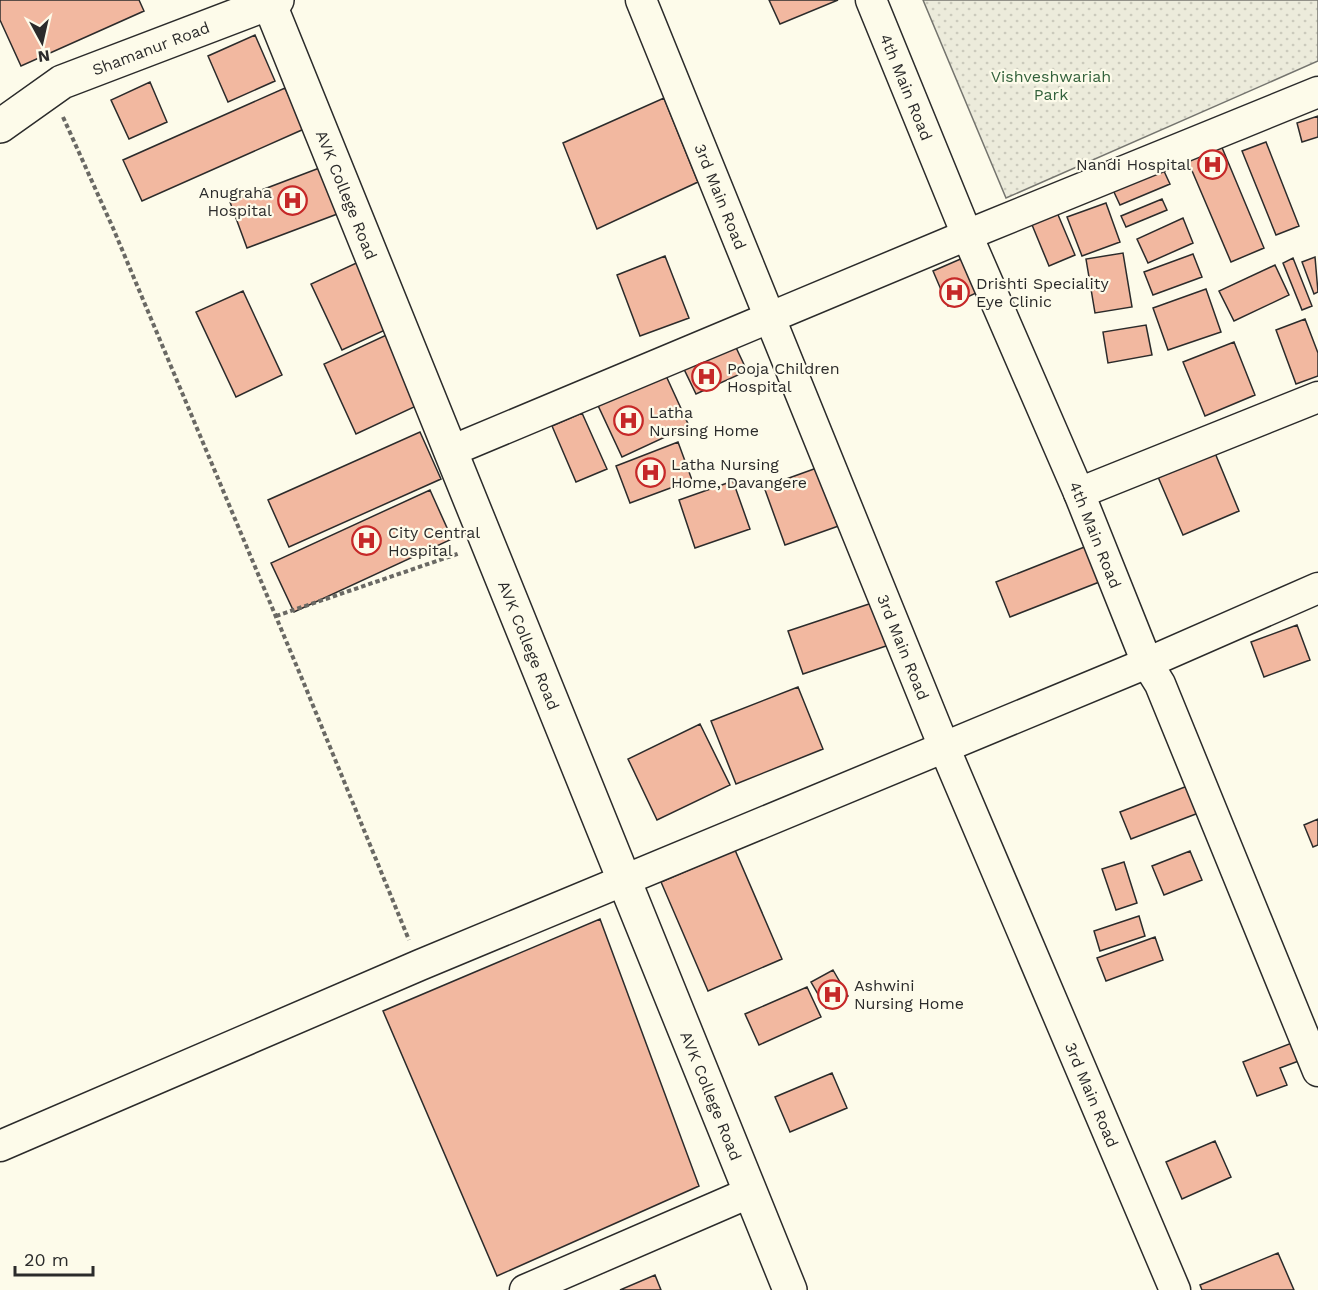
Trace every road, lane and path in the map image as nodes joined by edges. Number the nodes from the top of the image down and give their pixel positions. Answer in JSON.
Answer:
{"nodes":[{"id":1,"x":641,"y":0,"type":"edge"},
{"id":2,"x":871,"y":0,"type":"edge"},
{"id":3,"x":272,"y":1,"type":"edge"},
{"id":4,"x":51,"y":89,"type":"junction"},
{"id":5,"x":1318,"y":92,"type":"edge"},
{"id":6,"x":0,"y":126,"type":"edge"},
{"id":7,"x":967,"y":235,"type":"junction"},
{"id":8,"x":770,"y":317,"type":"junction"},
{"id":9,"x":1318,"y":396,"type":"edge"},
{"id":10,"x":451,"y":451,"type":"junction"},
{"id":11,"x":1079,"y":493,"type":"junction"},
{"id":12,"x":488,"y":543,"type":"junction"},
{"id":13,"x":1318,"y":588,"type":"edge"},
{"id":14,"x":276,"y":616,"type":"junction"},
{"id":15,"x":1147,"y":663,"type":"junction"},
{"id":16,"x":944,"y":747,"type":"junction"},
{"id":17,"x":624,"y":881,"type":"junction"},
{"id":18,"x":420,"y":965,"type":"junction"},
{"id":19,"x":1318,"y":1071,"type":"edge"},
{"id":20,"x":0,"y":1146,"type":"edge"},
{"id":21,"x":751,"y":1192,"type":"junction"},
{"id":22,"x":525,"y":1290,"type":"edge"},
{"id":23,"x":790,"y":1290,"type":"edge"},
{"id":24,"x":1175,"y":1290,"type":"edge"}],
"edges":[{"from":1,"to":8,"type":"street","name":"3rd Main Road"},
{"from":2,"to":7,"type":"street","name":"4th Main Road"},
{"from":3,"to":4,"type":"main road","name":"Shamanur Road"},
{"from":3,"to":10,"type":"main road","name":"AVK College Road"},
{"from":4,"to":6,"type":"main road","name":"Shamanur Road"},
{"from":4,"to":14,"type":"path"},
{"from":5,"to":7,"type":"street"},
{"from":7,"to":8,"type":"street"},
{"from":7,"to":11,"type":"street","name":"4th Main Road"},
{"from":8,"to":10,"type":"street"},
{"from":8,"to":16,"type":"street","name":"3rd Main Road"},
{"from":9,"to":11,"type":"street"},
{"from":10,"to":12,"type":"main road","name":"AVK College Road"},
{"from":11,"to":15,"type":"street","name":"4th Main Road"},
{"from":12,"to":14,"type":"path"},
{"from":12,"to":17,"type":"main road","name":"AVK College Road"},
{"from":13,"to":15,"type":"street"},
{"from":14,"to":18,"type":"path"},
{"from":15,"to":16,"type":"street"},
{"from":15,"to":19,"type":"street","name":"4th Main Road"},
{"from":16,"to":17,"type":"street"},
{"from":16,"to":24,"type":"street","name":"3rd Main Road"},
{"from":17,"to":18,"type":"street"},
{"from":17,"to":21,"type":"main road","name":"AVK College Road"},
{"from":18,"to":20,"type":"street"},
{"from":21,"to":22,"type":"street"},
{"from":21,"to":23,"type":"main road","name":"AVK College Road"}]}
